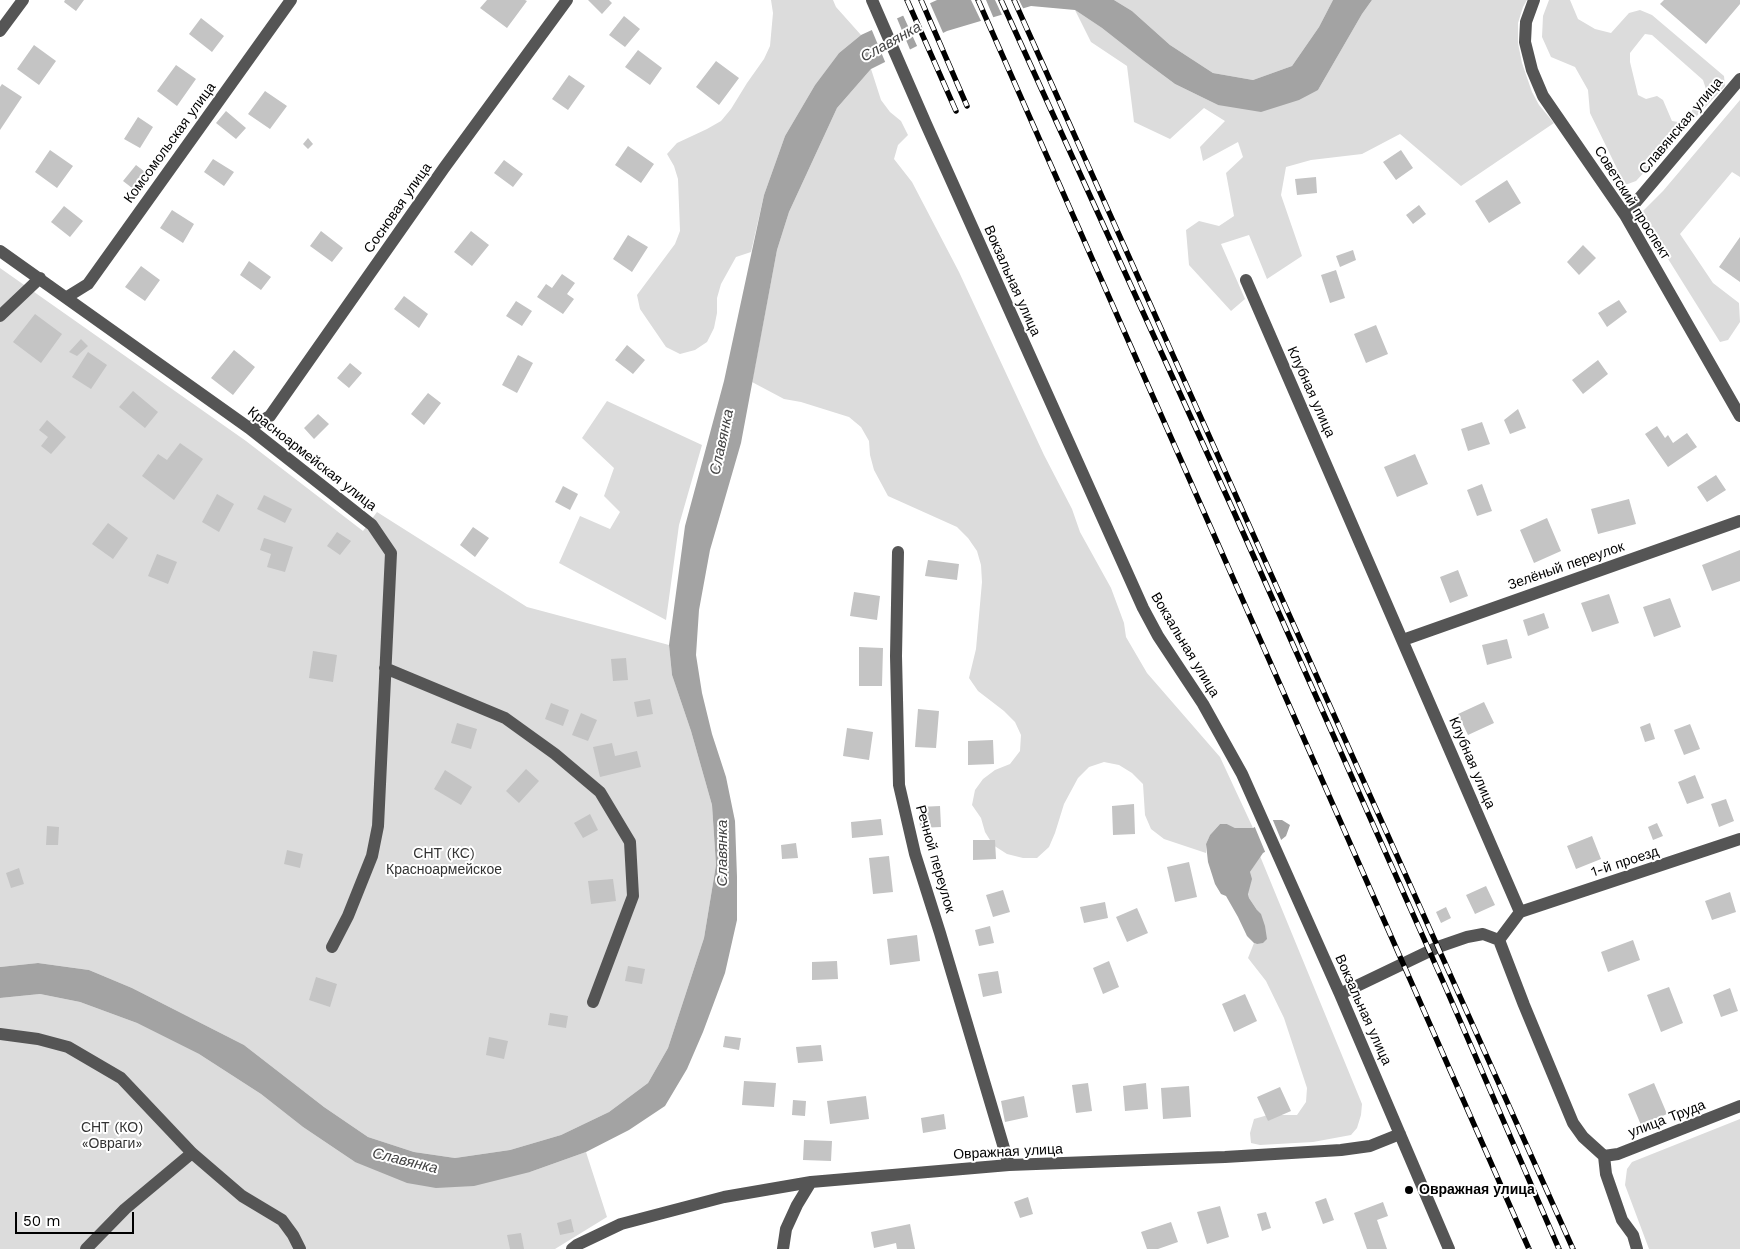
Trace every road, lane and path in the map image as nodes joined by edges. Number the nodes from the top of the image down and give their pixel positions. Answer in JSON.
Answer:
{"nodes":[{"id":1,"x":23,"y":0,"type":"edge"},
{"id":2,"x":292,"y":0,"type":"edge"},
{"id":3,"x":567,"y":0,"type":"edge"},
{"id":4,"x":872,"y":0,"type":"edge"},
{"id":5,"x":1534,"y":0,"type":"edge"},
{"id":6,"x":0,"y":31,"type":"edge"},
{"id":7,"x":1740,"y":79,"type":"edge"},
{"id":8,"x":1625,"y":215,"type":"junction"},
{"id":9,"x":0,"y":251,"type":"edge"},
{"id":10,"x":40,"y":278,"type":"junction"},
{"id":11,"x":1246,"y":280,"type":"dead end"},
{"id":12,"x":67,"y":298,"type":"junction"},
{"id":13,"x":0,"y":316,"type":"edge"},
{"id":14,"x":1740,"y":416,"type":"edge"},
{"id":15,"x":249,"y":428,"type":"junction"},
{"id":16,"x":1740,"y":521,"type":"edge"},
{"id":17,"x":898,"y":552,"type":"dead end"},
{"id":18,"x":1403,"y":640,"type":"junction"},
{"id":19,"x":385,"y":668,"type":"junction"},
{"id":20,"x":1740,"y":839,"type":"edge"},
{"id":21,"x":1520,"y":912,"type":"junction"},
{"id":22,"x":1499,"y":940,"type":"junction"},
{"id":23,"x":332,"y":947,"type":"dead end"},
{"id":24,"x":1340,"y":994,"type":"junction"},
{"id":25,"x":593,"y":1002,"type":"dead end"},
{"id":26,"x":0,"y":1034,"type":"edge"},
{"id":27,"x":1740,"y":1106,"type":"edge"},
{"id":28,"x":1400,"y":1134,"type":"junction"},
{"id":29,"x":192,"y":1152,"type":"junction"},
{"id":30,"x":1604,"y":1156,"type":"junction"},
{"id":31,"x":1009,"y":1165,"type":"junction"},
{"id":32,"x":811,"y":1182,"type":"junction"},
{"id":33,"x":86,"y":1249,"type":"edge"},
{"id":34,"x":300,"y":1249,"type":"edge"},
{"id":35,"x":572,"y":1249,"type":"edge"},
{"id":36,"x":783,"y":1249,"type":"edge"},
{"id":37,"x":1449,"y":1249,"type":"edge"},
{"id":38,"x":1637,"y":1249,"type":"edge"}],
"edges":[{"from":1,"to":6,"type":"street"},
{"from":2,"to":12,"type":"street","name":"Комсомольская улица"},
{"from":3,"to":15,"type":"street","name":"Сосновая улица"},
{"from":4,"to":24,"type":"street","name":"Вокзальная улица"},
{"from":5,"to":8,"type":"street","name":"Советский проспект"},
{"from":7,"to":8,"type":"street","name":"Славянская улица"},
{"from":8,"to":14,"type":"street","name":"Советский проспект"},
{"from":9,"to":10,"type":"street","name":"Красноармейская улица"},
{"from":10,"to":12,"type":"street","name":"Красноармейская улица"},
{"from":10,"to":13,"type":"street"},
{"from":11,"to":18,"type":"street","name":"Клубная улица"},
{"from":12,"to":15,"type":"street","name":"Красноармейская улица"},
{"from":15,"to":19,"type":"street","name":"Красноармейская улица"},
{"from":16,"to":18,"type":"street","name":"Зелёный переулок"},
{"from":17,"to":31,"type":"street","name":"Речной переулок"},
{"from":18,"to":21,"type":"street","name":"Клубная улица"},
{"from":19,"to":23,"type":"street","name":"Красноармейская улица"},
{"from":19,"to":25,"type":"street"},
{"from":20,"to":21,"type":"street","name":"1-й проезд"},
{"from":21,"to":22,"type":"street"},
{"from":22,"to":24,"type":"street"},
{"from":22,"to":30,"type":"street"},
{"from":24,"to":28,"type":"street","name":"Вокзальная улица"},
{"from":26,"to":29,"type":"street"},
{"from":27,"to":30,"type":"street","name":"улица Труда"},
{"from":28,"to":31,"type":"street","name":"Овражная улица"},
{"from":28,"to":37,"type":"street","name":"Вокзальная улица"},
{"from":29,"to":33,"type":"street"},
{"from":29,"to":34,"type":"street"},
{"from":30,"to":38,"type":"street"},
{"from":31,"to":32,"type":"street","name":"Овражная улица"},
{"from":32,"to":35,"type":"street","name":"Овражная улица"},
{"from":32,"to":36,"type":"street"}]}
